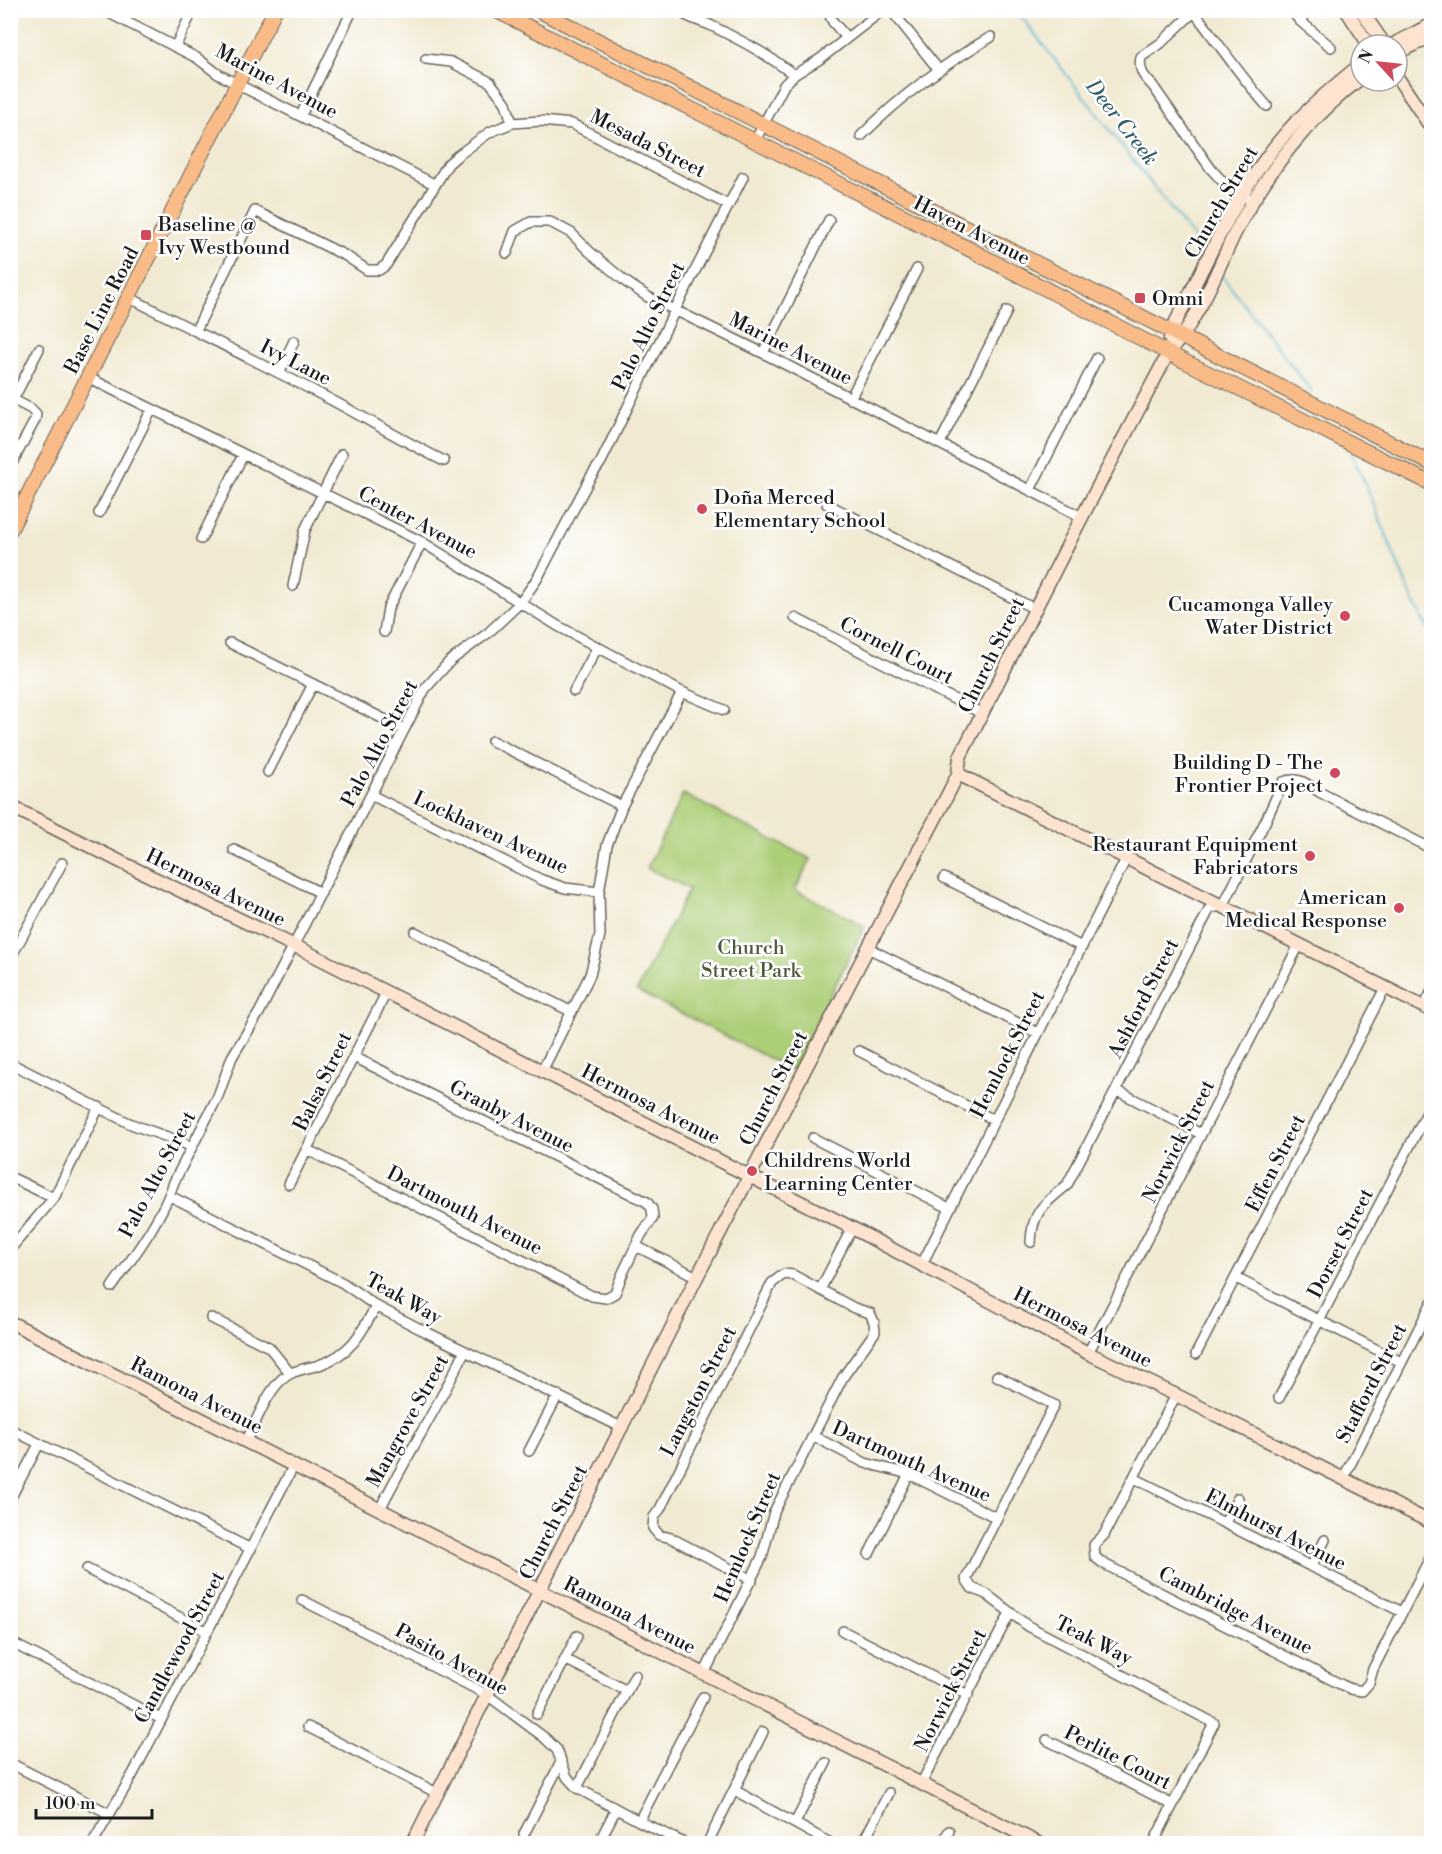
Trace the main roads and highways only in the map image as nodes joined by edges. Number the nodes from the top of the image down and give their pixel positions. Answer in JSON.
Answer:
{"nodes":[{"id":1,"x":275,"y":10,"type":"edge"},
{"id":2,"x":495,"y":10,"type":"edge"},
{"id":3,"x":538,"y":10,"type":"edge"},
{"id":4,"x":1431,"y":464,"type":"edge"},
{"id":5,"x":1431,"y":484,"type":"edge"},
{"id":6,"x":10,"y":530,"type":"edge"}],
"edges":[{"from":1,"to":6,"type":"main road","name":"Base Line Road"},
{"from":2,"to":5,"type":"main road","name":"Haven Avenue"},
{"from":3,"to":4,"type":"main road","name":"Haven Avenue"}]}
